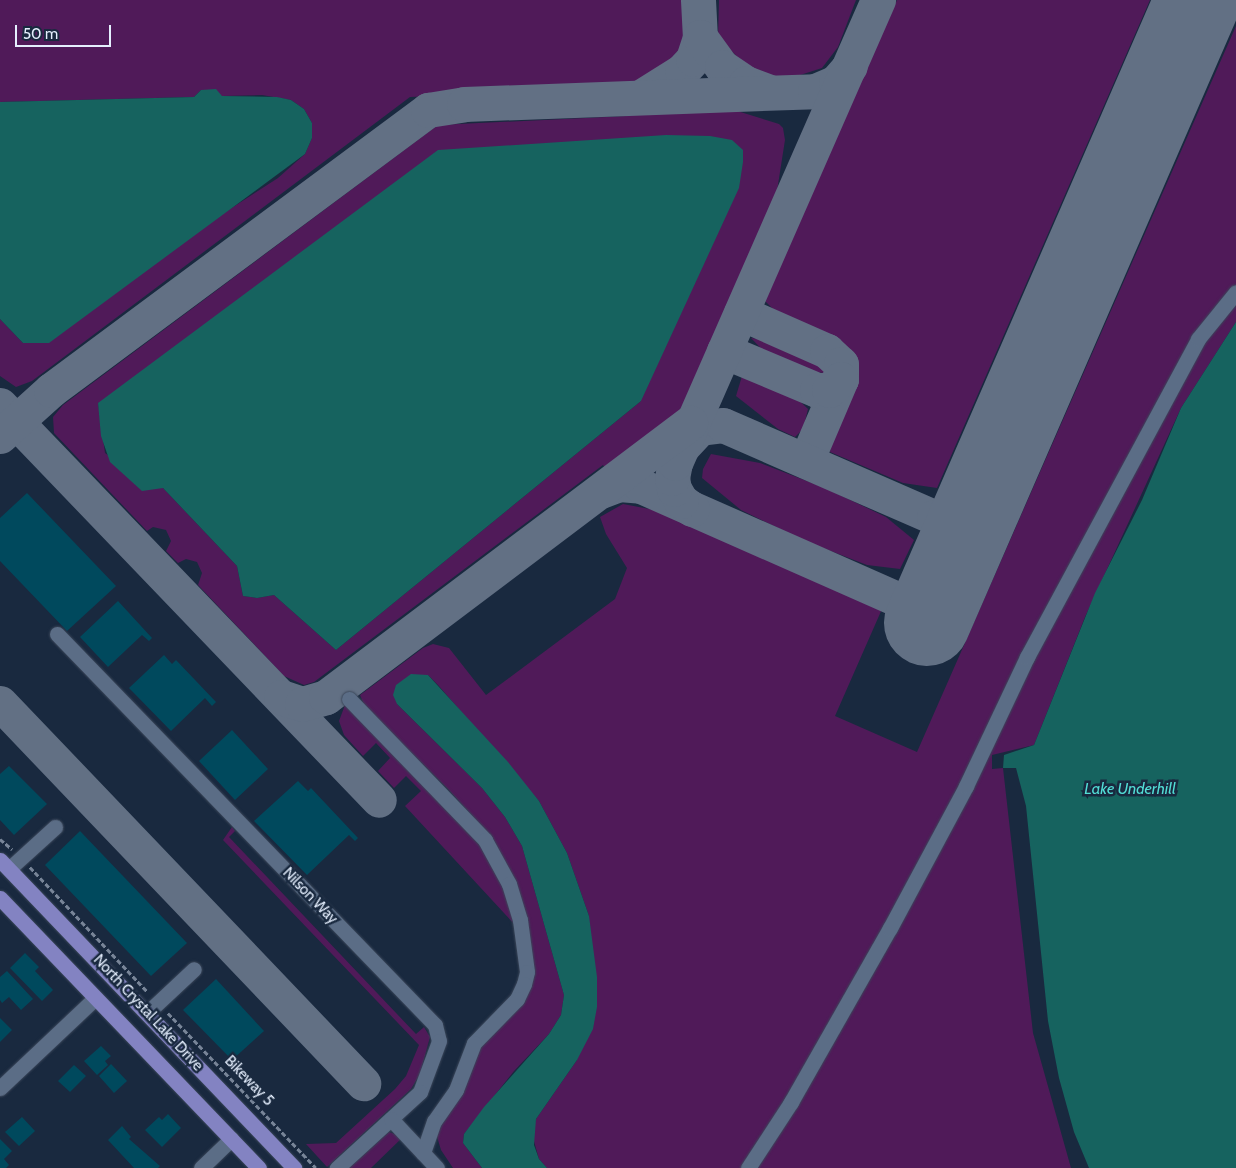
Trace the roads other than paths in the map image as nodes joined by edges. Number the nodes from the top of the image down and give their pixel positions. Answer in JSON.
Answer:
{"nodes":[{"id":1,"x":1236,"y":292,"type":"edge"},
{"id":2,"x":57,"y":634,"type":"dead end"},
{"id":3,"x":349,"y":699,"type":"dead end"},
{"id":4,"x":55,"y":827,"type":"dead end"},
{"id":5,"x":5,"y":864,"type":"edge"},
{"id":6,"x":0,"y":898,"type":"edge"},
{"id":7,"x":194,"y":969,"type":"dead end"},
{"id":8,"x":94,"y":998,"type":"junction"},
{"id":9,"x":148,"y":1013,"type":"junction"},
{"id":10,"x":0,"y":1088,"type":"edge"},
{"id":11,"x":392,"y":1118,"type":"junction"},
{"id":12,"x":231,"y":1139,"type":"junction"},
{"id":13,"x":423,"y":1153,"type":"junction"},
{"id":14,"x":201,"y":1168,"type":"edge"},
{"id":15,"x":259,"y":1168,"type":"edge"},
{"id":16,"x":294,"y":1168,"type":"edge"},
{"id":17,"x":337,"y":1168,"type":"edge"},
{"id":18,"x":437,"y":1168,"type":"edge"},
{"id":19,"x":748,"y":1168,"type":"edge"}],
"edges":[{"from":1,"to":19,"type":"street"},
{"from":2,"to":11,"type":"street","name":"Nilson Way"},
{"from":3,"to":13,"type":"street"},
{"from":4,"to":5,"type":"street"},
{"from":5,"to":9,"type":"main road","name":"North Crystal Lake Drive"},
{"from":6,"to":8,"type":"main road","name":"North Crystal Lake Drive"},
{"from":7,"to":9,"type":"street"},
{"from":8,"to":10,"type":"street"},
{"from":8,"to":12,"type":"main road","name":"North Crystal Lake Drive"},
{"from":9,"to":16,"type":"main road","name":"North Crystal Lake Drive"},
{"from":11,"to":13,"type":"street"},
{"from":11,"to":17,"type":"street","name":"Nilson Way"},
{"from":12,"to":14,"type":"street"},
{"from":12,"to":15,"type":"main road","name":"North Crystal Lake Drive"},
{"from":13,"to":18,"type":"street"}]}
